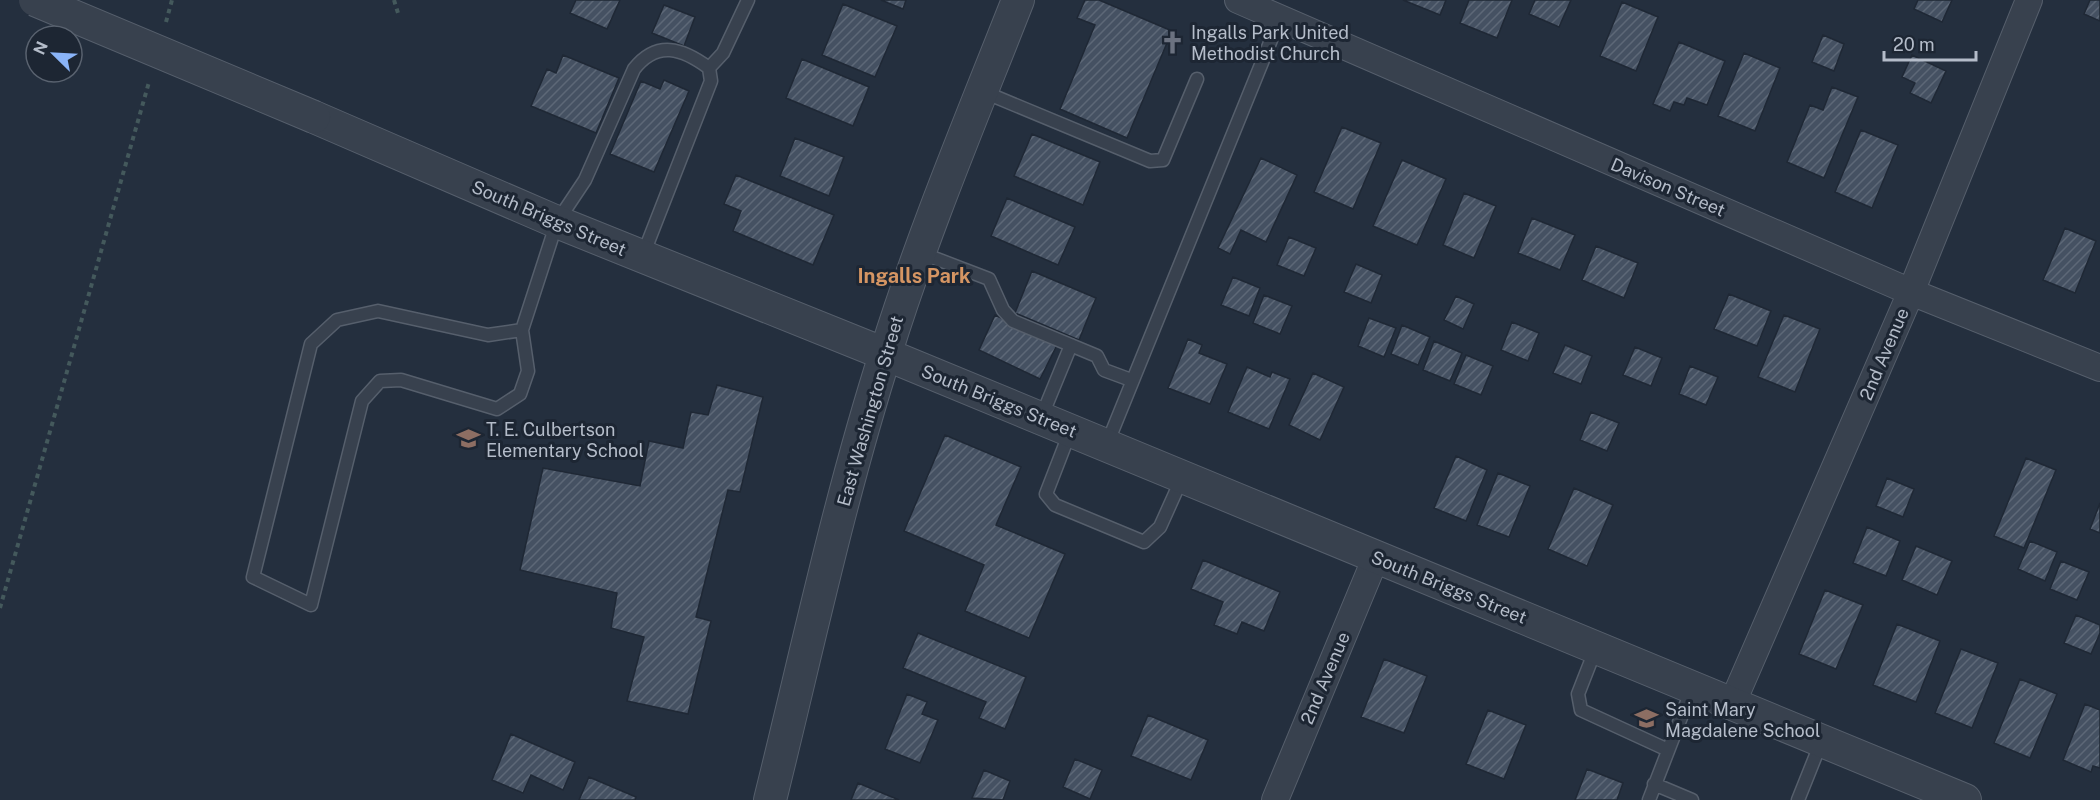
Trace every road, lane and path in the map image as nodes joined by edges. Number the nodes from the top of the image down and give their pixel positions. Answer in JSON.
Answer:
{"nodes":[{"id":1,"x":35,"y":0,"type":"edge"},
{"id":2,"x":172,"y":0,"type":"edge"},
{"id":3,"x":394,"y":0,"type":"edge"},
{"id":4,"x":748,"y":0,"type":"edge"},
{"id":5,"x":1018,"y":0,"type":"edge"},
{"id":6,"x":1238,"y":0,"type":"edge"},
{"id":7,"x":2029,"y":0,"type":"edge"},
{"id":8,"x":398,"y":13,"type":"dead end"},
{"id":9,"x":1280,"y":18,"type":"junction"},
{"id":10,"x":163,"y":32,"type":"dead end"},
{"id":11,"x":709,"y":68,"type":"junction"},
{"id":12,"x":151,"y":75,"type":"dead end"},
{"id":13,"x":1197,"y":79,"type":"dead end"},
{"id":14,"x":982,"y":91,"type":"junction"},
{"id":15,"x":557,"y":222,"type":"junction"},
{"id":16,"x":919,"y":253,"type":"junction"},
{"id":17,"x":643,"y":257,"type":"junction"},
{"id":18,"x":1911,"y":292,"type":"junction"},
{"id":19,"x":522,"y":330,"type":"junction"},
{"id":20,"x":1071,"y":345,"type":"junction"},
{"id":21,"x":885,"y":354,"type":"junction"},
{"id":22,"x":2100,"y":368,"type":"edge"},
{"id":23,"x":1131,"y":381,"type":"junction"},
{"id":24,"x":1041,"y":418,"type":"junction"},
{"id":25,"x":1071,"y":431,"type":"junction"},
{"id":26,"x":1106,"y":445,"type":"junction"},
{"id":27,"x":1182,"y":477,"type":"junction"},
{"id":28,"x":1376,"y":557,"type":"junction"},
{"id":29,"x":0,"y":608,"type":"edge"},
{"id":30,"x":1596,"y":648,"type":"junction"},
{"id":31,"x":1693,"y":688,"type":"junction"},
{"id":32,"x":1732,"y":704,"type":"junction"},
{"id":33,"x":1822,"y":740,"type":"junction"},
{"id":34,"x":1668,"y":750,"type":"junction"},
{"id":35,"x":1654,"y":784,"type":"junction"},
{"id":36,"x":770,"y":800,"type":"edge"},
{"id":37,"x":1275,"y":800,"type":"edge"},
{"id":38,"x":1649,"y":800,"type":"edge"},
{"id":39,"x":1692,"y":800,"type":"edge"},
{"id":40,"x":1798,"y":800,"type":"edge"},
{"id":41,"x":1965,"y":800,"type":"edge"}],
"edges":[{"from":1,"to":15,"type":"street","name":"South Briggs Street","bridge":true},
{"from":2,"to":10,"type":"path"},
{"from":3,"to":8,"type":"path"},
{"from":4,"to":11,"type":"lane"},
{"from":5,"to":14,"type":"street","name":"East Washington Street"},
{"from":6,"to":9,"type":"street","name":"Davison Street"},
{"from":7,"to":18,"type":"street","name":"2nd Avenue"},
{"from":9,"to":18,"type":"street","name":"Davison Street"},
{"from":9,"to":23,"type":"lane"},
{"from":11,"to":15,"type":"lane"},
{"from":11,"to":17,"type":"lane"},
{"from":12,"to":29,"type":"path"},
{"from":13,"to":14,"type":"lane"},
{"from":14,"to":16,"type":"street","name":"East Washington Street"},
{"from":15,"to":17,"type":"street","name":"South Briggs Street"},
{"from":15,"to":19,"type":"lane"},
{"from":16,"to":20,"type":"lane"},
{"from":16,"to":21,"type":"street","name":"East Washington Street"},
{"from":17,"to":21,"type":"street","name":"South Briggs Street"},
{"from":18,"to":22,"type":"street","name":"Davison Street"},
{"from":18,"to":32,"type":"street","name":"2nd Avenue"},
{"from":19,"to":19,"type":"lane"},
{"from":20,"to":23,"type":"lane"},
{"from":20,"to":24,"type":"lane"},
{"from":21,"to":24,"type":"street","name":"South Briggs Street"},
{"from":21,"to":36,"type":"street","name":"East Washington Street"},
{"from":23,"to":26,"type":"lane"},
{"from":24,"to":25,"type":"street","name":"South Briggs Street"},
{"from":25,"to":26,"type":"street","name":"South Briggs Street"},
{"from":25,"to":27,"type":"lane"},
{"from":26,"to":27,"type":"street","name":"South Briggs Street"},
{"from":27,"to":28,"type":"street","name":"South Briggs Street"},
{"from":28,"to":30,"type":"street","name":"South Briggs Street"},
{"from":28,"to":37,"type":"street","name":"2nd Avenue"},
{"from":30,"to":31,"type":"street","name":"South Briggs Street"},
{"from":30,"to":34,"type":"lane"},
{"from":31,"to":32,"type":"street","name":"South Briggs Street"},
{"from":31,"to":34,"type":"lane"},
{"from":32,"to":33,"type":"street","name":"South Briggs Street"},
{"from":33,"to":40,"type":"lane"},
{"from":33,"to":41,"type":"street","name":"South Briggs Street"},
{"from":34,"to":35,"type":"lane"},
{"from":35,"to":38,"type":"lane"},
{"from":35,"to":39,"type":"lane"}]}
